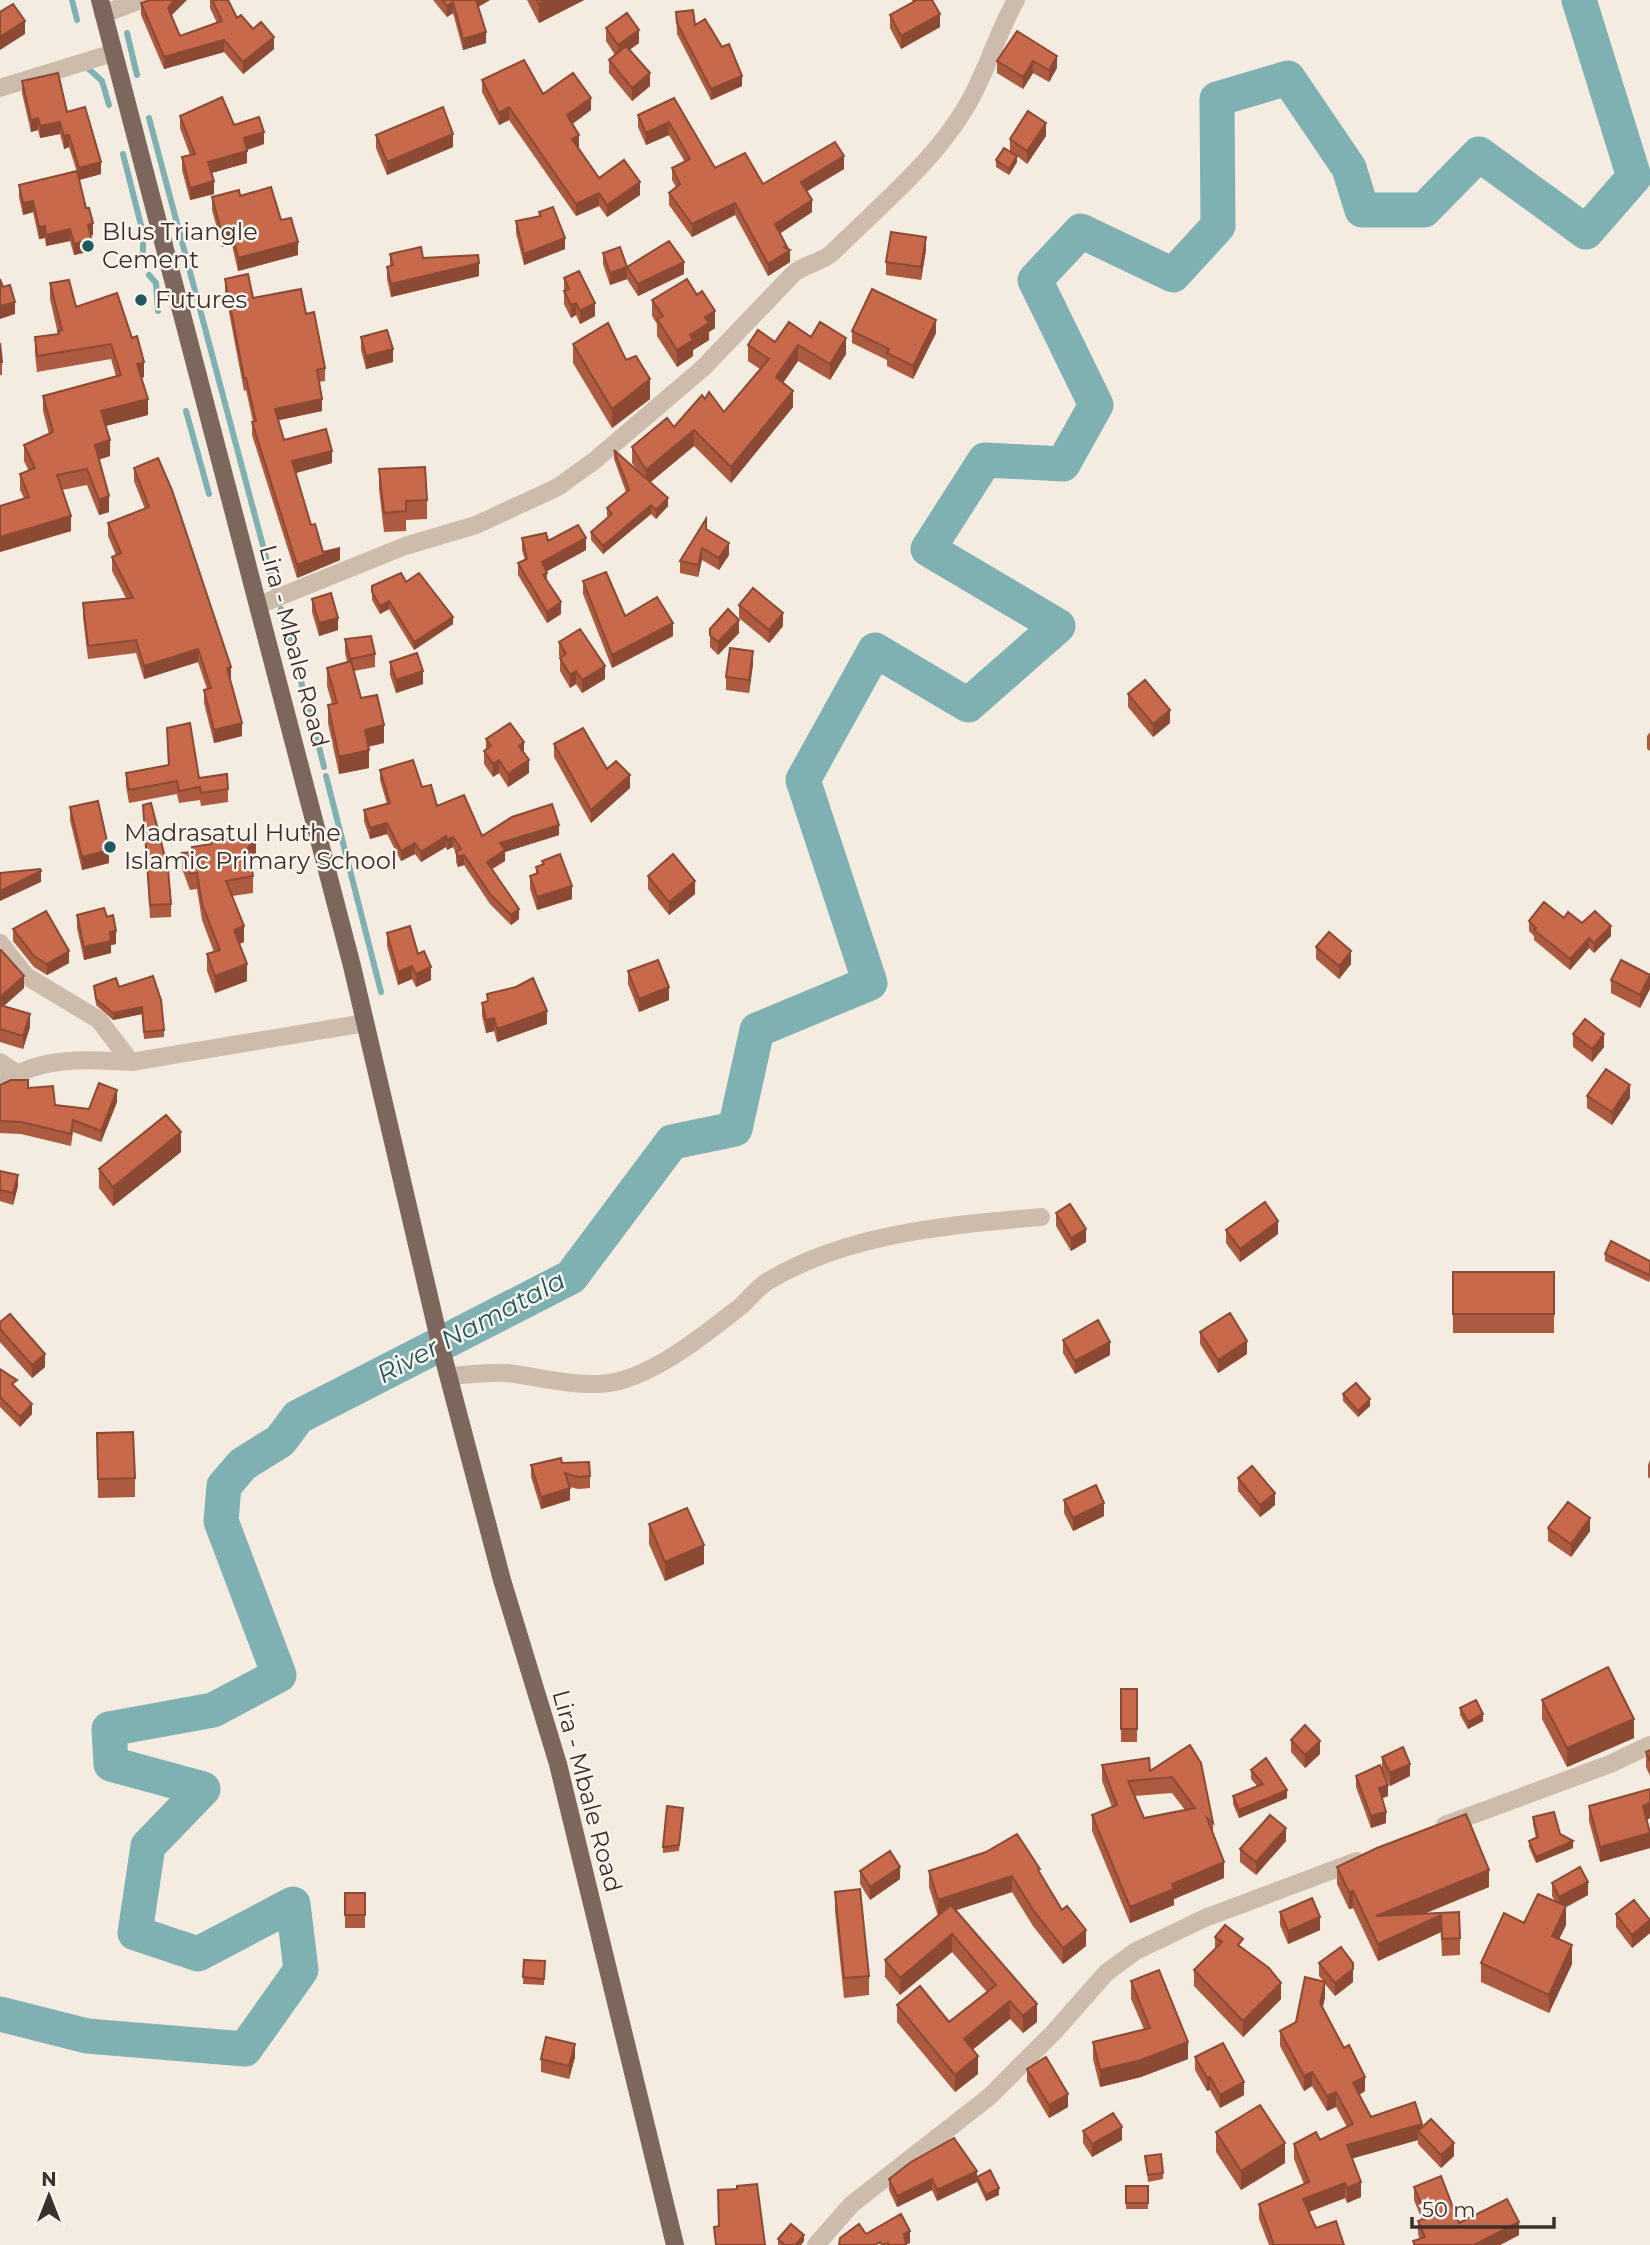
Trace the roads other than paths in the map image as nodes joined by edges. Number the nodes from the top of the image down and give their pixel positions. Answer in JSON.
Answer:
{"nodes":[{"id":1,"x":141,"y":0,"type":"edge"},
{"id":2,"x":1016,"y":0,"type":"edge"},
{"id":3,"x":102,"y":7,"type":"edge"},
{"id":4,"x":113,"y":53,"type":"junction"},
{"id":5,"x":0,"y":88,"type":"edge"},
{"id":6,"x":259,"y":605,"type":"junction"},
{"id":7,"x":0,"y":943,"type":"edge"},
{"id":8,"x":365,"y":1023,"type":"junction"},
{"id":9,"x":0,"y":1062,"type":"edge"},
{"id":10,"x":131,"y":1062,"type":"junction"},
{"id":11,"x":19,"y":1074,"type":"junction"},
{"id":12,"x":0,"y":1085,"type":"edge"},
{"id":13,"x":1041,"y":1217,"type":"dead end"},
{"id":14,"x":449,"y":1376,"type":"junction"},
{"id":15,"x":1650,"y":1745,"type":"edge"},
{"id":16,"x":1434,"y":1830,"type":"edge"},
{"id":17,"x":1374,"y":1854,"type":"edge"},
{"id":18,"x":675,"y":2245,"type":"edge"},
{"id":19,"x":816,"y":2245,"type":"edge"}],
"edges":[{"from":1,"to":3,"type":"street"},
{"from":2,"to":6,"type":"street"},
{"from":3,"to":4,"type":"main road","name":"Lira - Mbale Road"},
{"from":4,"to":5,"type":"street"},
{"from":4,"to":6,"type":"main road","name":"Lira - Mbale Road"},
{"from":6,"to":8,"type":"main road","name":"Lira - Mbale Road"},
{"from":7,"to":10,"type":"street"},
{"from":8,"to":10,"type":"street"},
{"from":8,"to":14,"type":"main road","name":"Lira - Mbale Road"},
{"from":9,"to":11,"type":"street"},
{"from":10,"to":11,"type":"street"},
{"from":11,"to":12,"type":"street"},
{"from":13,"to":14,"type":"street"},
{"from":14,"to":18,"type":"main road","name":"Lira - Mbale Road"},
{"from":15,"to":16,"type":"street"},
{"from":17,"to":19,"type":"street"}]}
